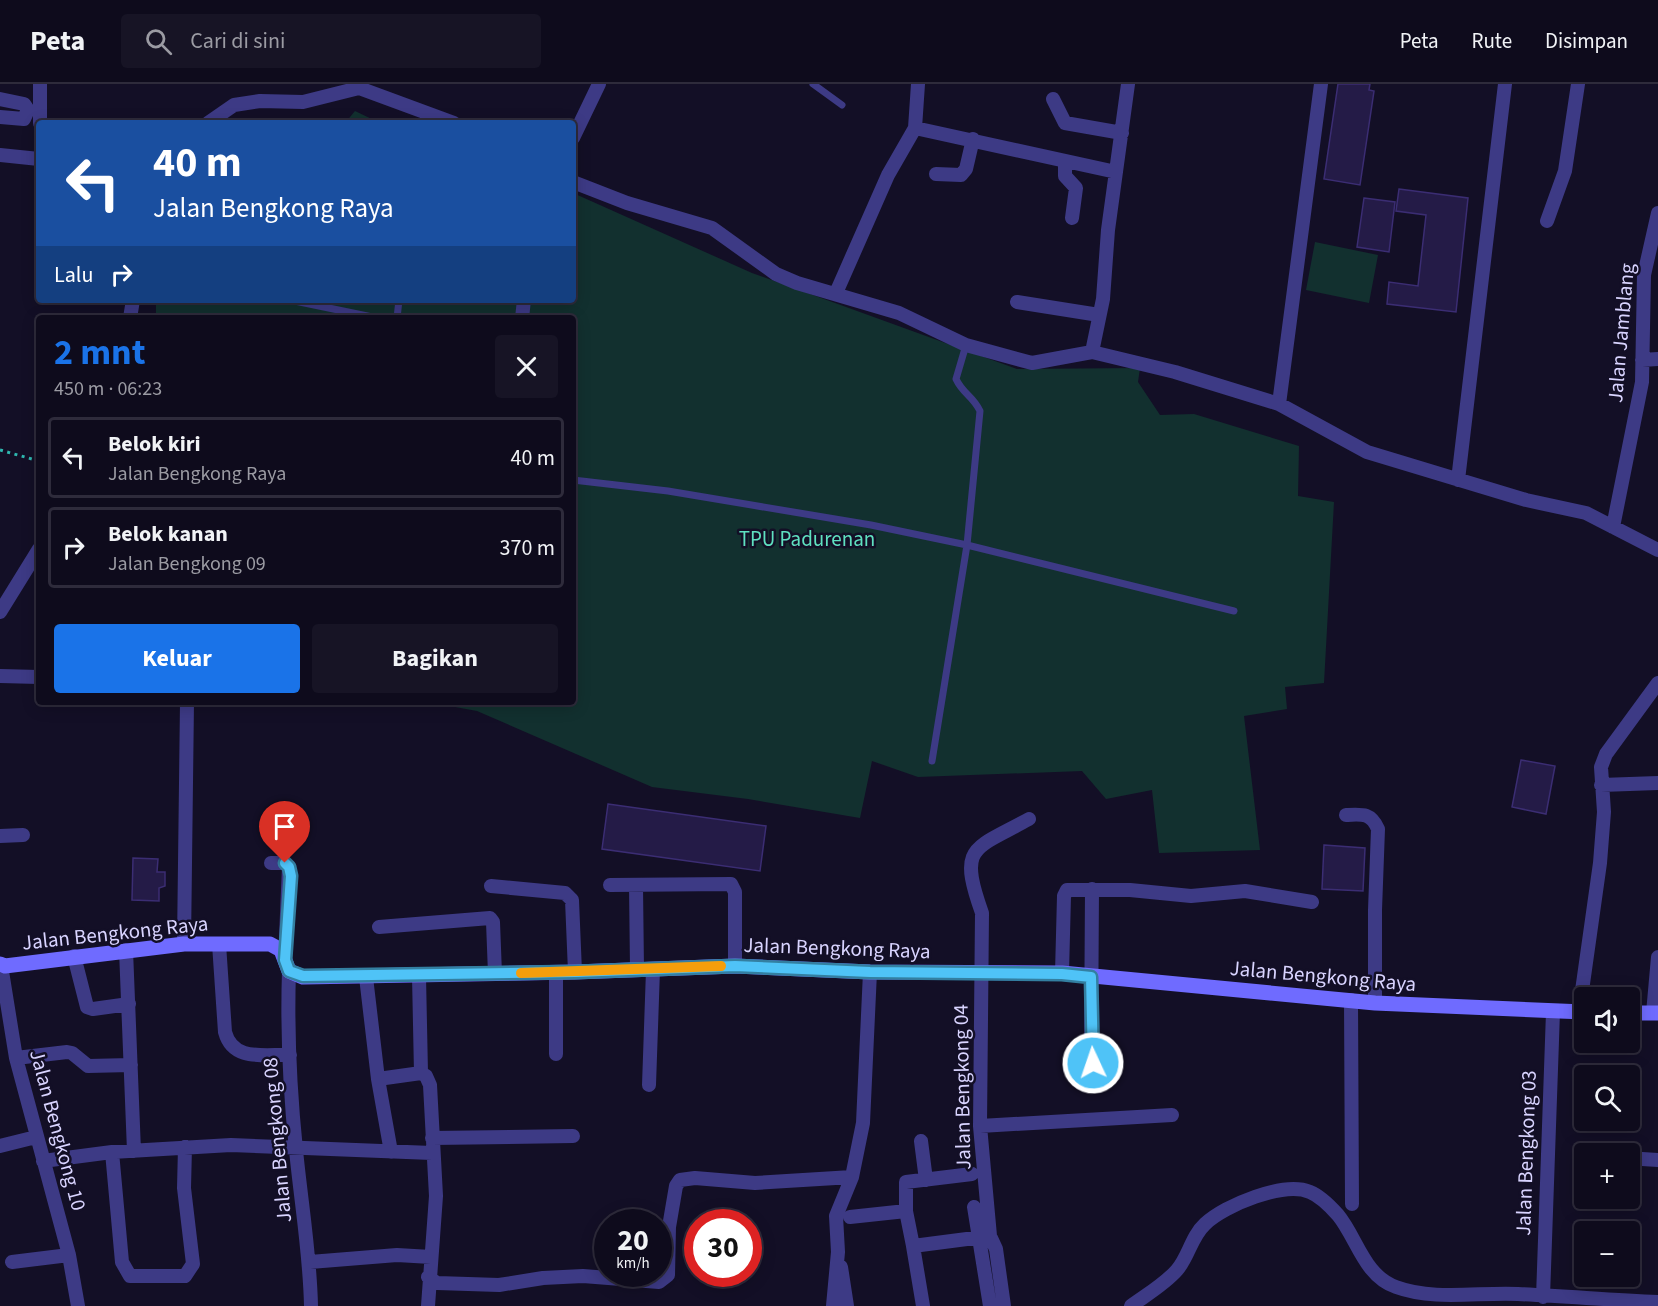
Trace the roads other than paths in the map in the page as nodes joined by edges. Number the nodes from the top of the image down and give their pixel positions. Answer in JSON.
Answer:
{"nodes":[{"id":1,"x":40,"y":84,"type":"edge"},
{"id":2,"x":598,"y":84,"type":"edge"},
{"id":3,"x":813,"y":84,"type":"edge"},
{"id":4,"x":918,"y":84,"type":"edge"},
{"id":5,"x":1128,"y":84,"type":"edge"},
{"id":6,"x":1321,"y":84,"type":"edge"},
{"id":7,"x":1505,"y":84,"type":"edge"},
{"id":8,"x":1578,"y":84,"type":"edge"},
{"id":9,"x":359,"y":86,"type":"edge"},
{"id":10,"x":0,"y":99,"type":"edge"},
{"id":11,"x":1053,"y":99,"type":"dead end"},
{"id":12,"x":842,"y":105,"type":"dead end"},
{"id":13,"x":0,"y":117,"type":"edge"},
{"id":14,"x":40,"y":120,"type":"edge"},
{"id":15,"x":212,"y":120,"type":"edge"},
{"id":16,"x":446,"y":120,"type":"edge"},
{"id":17,"x":915,"y":128,"type":"junction"},
{"id":18,"x":576,"y":132,"type":"edge"},
{"id":19,"x":1122,"y":133,"type":"junction"},
{"id":20,"x":973,"y":139,"type":"junction"},
{"id":21,"x":0,"y":155,"type":"edge"},
{"id":22,"x":36,"y":159,"type":"edge"},
{"id":23,"x":1065,"y":162,"type":"junction"},
{"id":24,"x":1116,"y":172,"type":"junction"},
{"id":25,"x":936,"y":174,"type":"dead end"},
{"id":26,"x":576,"y":183,"type":"edge"},
{"id":27,"x":1658,"y":213,"type":"edge"},
{"id":28,"x":1072,"y":218,"type":"dead end"},
{"id":29,"x":1547,"y":221,"type":"dead end"},
{"id":30,"x":836,"y":293,"type":"junction"},
{"id":31,"x":1017,"y":302,"type":"dead end"},
{"id":32,"x":304,"y":303,"type":"edge"},
{"id":33,"x":362,"y":315,"type":"edge"},
{"id":34,"x":1099,"y":315,"type":"junction"},
{"id":35,"x":966,"y":345,"type":"junction"},
{"id":36,"x":1092,"y":352,"type":"junction"},
{"id":37,"x":1658,"y":359,"type":"edge"},
{"id":38,"x":1642,"y":360,"type":"junction"},
{"id":39,"x":1280,"y":404,"type":"junction"},
{"id":40,"x":576,"y":480,"type":"edge"},
{"id":41,"x":1458,"y":480,"type":"junction"},
{"id":42,"x":1612,"y":526,"type":"junction"},
{"id":43,"x":967,"y":544,"type":"junction"},
{"id":44,"x":1658,"y":550,"type":"edge"},
{"id":45,"x":36,"y":554,"type":"edge"},
{"id":46,"x":1234,"y":611,"type":"dead end"},
{"id":47,"x":0,"y":612,"type":"edge"},
{"id":48,"x":0,"y":676,"type":"edge"},
{"id":49,"x":36,"y":677,"type":"edge"},
{"id":50,"x":1658,"y":683,"type":"edge"},
{"id":51,"x":187,"y":705,"type":"edge"},
{"id":52,"x":932,"y":761,"type":"dead end"},
{"id":53,"x":1658,"y":783,"type":"edge"},
{"id":54,"x":1601,"y":785,"type":"junction"},
{"id":55,"x":1346,"y":815,"type":"dead end"},
{"id":56,"x":1029,"y":819,"type":"dead end"},
{"id":57,"x":22,"y":835,"type":"dead end"},
{"id":58,"x":0,"y":836,"type":"edge"},
{"id":59,"x":271,"y":862,"type":"dead end"},
{"id":60,"x":610,"y":885,"type":"dead end"},
{"id":61,"x":491,"y":886,"type":"dead end"},
{"id":62,"x":636,"y":886,"type":"junction"},
{"id":63,"x":1092,"y":889,"type":"junction"},
{"id":64,"x":1312,"y":902,"type":"dead end"},
{"id":65,"x":379,"y":927,"type":"dead end"},
{"id":66,"x":184,"y":944,"type":"junction"},
{"id":67,"x":219,"y":944,"type":"junction"},
{"id":68,"x":126,"y":950,"type":"junction"},
{"id":69,"x":74,"y":956,"type":"junction"},
{"id":70,"x":1658,"y":957,"type":"edge"},
{"id":71,"x":0,"y":964,"type":"edge"},
{"id":72,"x":287,"y":965,"type":"junction"},
{"id":73,"x":735,"y":966,"type":"junction"},
{"id":74,"x":637,"y":969,"type":"junction"},
{"id":75,"x":653,"y":969,"type":"junction"},
{"id":76,"x":575,"y":972,"type":"junction"},
{"id":77,"x":870,"y":972,"type":"junction"},
{"id":78,"x":556,"y":973,"type":"junction"},
{"id":79,"x":495,"y":974,"type":"junction"},
{"id":80,"x":981,"y":974,"type":"junction"},
{"id":81,"x":1062,"y":974,"type":"junction"},
{"id":82,"x":419,"y":976,"type":"junction"},
{"id":83,"x":366,"y":977,"type":"junction"},
{"id":84,"x":1091,"y":977,"type":"junction"},
{"id":85,"x":1585,"y":987,"type":"edge"},
{"id":86,"x":1351,"y":1000,"type":"junction"},
{"id":87,"x":1375,"y":1003,"type":"junction"},
{"id":88,"x":129,"y":1004,"type":"junction"},
{"id":89,"x":1553,"y":1012,"type":"junction"},
{"id":90,"x":1574,"y":1012,"type":"edge"},
{"id":91,"x":1655,"y":1013,"type":"edge"},
{"id":92,"x":556,"y":1054,"type":"dead end"},
{"id":93,"x":290,"y":1055,"type":"junction"},
{"id":94,"x":16,"y":1058,"type":"junction"},
{"id":95,"x":131,"y":1065,"type":"junction"},
{"id":96,"x":421,"y":1073,"type":"junction"},
{"id":97,"x":1094,"y":1076,"type":"dead end"},
{"id":98,"x":378,"y":1079,"type":"junction"},
{"id":99,"x":649,"y":1085,"type":"dead end"},
{"id":100,"x":1172,"y":1115,"type":"dead end"},
{"id":101,"x":980,"y":1126,"type":"junction"},
{"id":102,"x":573,"y":1136,"type":"dead end"},
{"id":103,"x":36,"y":1137,"type":"junction"},
{"id":104,"x":432,"y":1138,"type":"junction"},
{"id":105,"x":921,"y":1141,"type":"dead end"},
{"id":106,"x":0,"y":1146,"type":"edge"},
{"id":107,"x":184,"y":1147,"type":"junction"},
{"id":108,"x":296,"y":1148,"type":"junction"},
{"id":109,"x":134,"y":1150,"type":"junction"},
{"id":110,"x":112,"y":1152,"type":"junction"},
{"id":111,"x":391,"y":1152,"type":"junction"},
{"id":112,"x":432,"y":1154,"type":"junction"},
{"id":113,"x":1642,"y":1159,"type":"dead end"},
{"id":114,"x":1658,"y":1160,"type":"edge"},
{"id":115,"x":43,"y":1161,"type":"junction"},
{"id":116,"x":972,"y":1174,"type":"dead end"},
{"id":117,"x":852,"y":1177,"type":"junction"},
{"id":118,"x":926,"y":1180,"type":"junction"},
{"id":119,"x":1352,"y":1204,"type":"dead end"},
{"id":120,"x":974,"y":1208,"type":"dead end"},
{"id":121,"x":906,"y":1211,"type":"junction"},
{"id":122,"x":850,"y":1217,"type":"dead end"},
{"id":123,"x":985,"y":1236,"type":"junction"},
{"id":124,"x":913,"y":1246,"type":"junction"},
{"id":125,"x":838,"y":1252,"type":"junction"},
{"id":126,"x":69,"y":1255,"type":"junction"},
{"id":127,"x":431,"y":1257,"type":"junction"},
{"id":128,"x":12,"y":1262,"type":"dead end"},
{"id":129,"x":310,"y":1262,"type":"junction"},
{"id":130,"x":428,"y":1276,"type":"junction"},
{"id":131,"x":1543,"y":1297,"type":"junction"},
{"id":132,"x":1658,"y":1302,"type":"edge"},
{"id":133,"x":78,"y":1306,"type":"edge"},
{"id":134,"x":311,"y":1306,"type":"edge"},
{"id":135,"x":428,"y":1306,"type":"edge"},
{"id":136,"x":833,"y":1306,"type":"edge"},
{"id":137,"x":847,"y":1306,"type":"edge"},
{"id":138,"x":923,"y":1306,"type":"edge"},
{"id":139,"x":990,"y":1306,"type":"edge"},
{"id":140,"x":1004,"y":1306,"type":"edge"},
{"id":141,"x":1131,"y":1306,"type":"edge"}],
"edges":[{"from":1,"to":14,"type":"street"},
{"from":2,"to":18,"type":"street"},
{"from":3,"to":12,"type":"lane"},
{"from":4,"to":17,"type":"street"},
{"from":5,"to":19,"type":"street"},
{"from":6,"to":39,"type":"street"},
{"from":7,"to":41,"type":"street"},
{"from":8,"to":29,"type":"street"},
{"from":9,"to":15,"type":"street"},
{"from":9,"to":16,"type":"street"},
{"from":10,"to":13,"type":"street"},
{"from":11,"to":19,"type":"street"},
{"from":17,"to":20,"type":"street"},
{"from":17,"to":30,"type":"street"},
{"from":19,"to":24,"type":"street"},
{"from":20,"to":23,"type":"street"},
{"from":20,"to":25,"type":"street"},
{"from":21,"to":22,"type":"street"},
{"from":23,"to":24,"type":"street"},
{"from":23,"to":28,"type":"street"},
{"from":24,"to":34,"type":"street"},
{"from":26,"to":30,"type":"street"},
{"from":27,"to":38,"type":"street","name":"Jalan Jamblang"},
{"from":30,"to":35,"type":"street"},
{"from":31,"to":34,"type":"street"},
{"from":32,"to":33,"type":"lane"},
{"from":34,"to":36,"type":"street"},
{"from":35,"to":36,"type":"street"},
{"from":35,"to":43,"type":"lane"},
{"from":36,"to":39,"type":"street"},
{"from":37,"to":38,"type":"street"},
{"from":38,"to":42,"type":"street","name":"Jalan Jamblang"},
{"from":39,"to":41,"type":"street"},
{"from":40,"to":43,"type":"lane"},
{"from":41,"to":42,"type":"street"},
{"from":42,"to":44,"type":"street"},
{"from":43,"to":46,"type":"lane"},
{"from":43,"to":52,"type":"lane"},
{"from":45,"to":47,"type":"street"},
{"from":48,"to":49,"type":"street"},
{"from":50,"to":54,"type":"street"},
{"from":51,"to":66,"type":"street"},
{"from":53,"to":54,"type":"street"},
{"from":54,"to":85,"type":"street"},
{"from":55,"to":87,"type":"street"},
{"from":56,"to":80,"type":"street","name":"Jalan Bengkong 04"},
{"from":57,"to":58,"type":"street"},
{"from":59,"to":72,"type":"street","name":"Jalan Bengkong 08"},
{"from":60,"to":62,"type":"street"},
{"from":61,"to":76,"type":"street"},
{"from":62,"to":73,"type":"street"},
{"from":62,"to":74,"type":"street"},
{"from":63,"to":64,"type":"street"},
{"from":63,"to":81,"type":"street"},
{"from":63,"to":84,"type":"street"},
{"from":65,"to":79,"type":"street"},
{"from":66,"to":67,"type":"street","name":"Jalan Bengkong Raya"},
{"from":66,"to":68,"type":"street","name":"Jalan Bengkong Raya"},
{"from":67,"to":72,"type":"street","name":"Jalan Bengkong Raya"},
{"from":67,"to":93,"type":"street"},
{"from":68,"to":69,"type":"street","name":"Jalan Bengkong Raya"},
{"from":68,"to":88,"type":"street"},
{"from":69,"to":71,"type":"street","name":"Jalan Bengkong Raya"},
{"from":69,"to":88,"type":"street"},
{"from":70,"to":91,"type":"street"},
{"from":71,"to":94,"type":"street","name":"Jalan Bengkong 10"},
{"from":72,"to":83,"type":"street","name":"Jalan Bengkong Raya"},
{"from":72,"to":93,"type":"street","name":"Jalan Bengkong 08"},
{"from":73,"to":75,"type":"street","name":"Jalan Bengkong Raya"},
{"from":73,"to":77,"type":"street","name":"Jalan Bengkong Raya"},
{"from":74,"to":75,"type":"street","name":"Jalan Bengkong Raya"},
{"from":74,"to":76,"type":"street","name":"Jalan Bengkong Raya"},
{"from":75,"to":99,"type":"street"},
{"from":76,"to":78,"type":"street","name":"Jalan Bengkong Raya"},
{"from":77,"to":80,"type":"street","name":"Jalan Bengkong Raya"},
{"from":77,"to":117,"type":"street"},
{"from":78,"to":79,"type":"street","name":"Jalan Bengkong Raya"},
{"from":78,"to":92,"type":"street"},
{"from":79,"to":82,"type":"street","name":"Jalan Bengkong Raya"},
{"from":80,"to":81,"type":"street","name":"Jalan Bengkong Raya"},
{"from":80,"to":101,"type":"street","name":"Jalan Bengkong 04"},
{"from":81,"to":84,"type":"street","name":"Jalan Bengkong Raya"},
{"from":82,"to":83,"type":"street","name":"Jalan Bengkong Raya"},
{"from":82,"to":96,"type":"street"},
{"from":83,"to":98,"type":"street"},
{"from":84,"to":86,"type":"street","name":"Jalan Bengkong Raya"},
{"from":84,"to":97,"type":"street"},
{"from":86,"to":87,"type":"street","name":"Jalan Bengkong Raya"},
{"from":86,"to":119,"type":"street"},
{"from":87,"to":89,"type":"street","name":"Jalan Bengkong Raya"},
{"from":88,"to":95,"type":"street"},
{"from":89,"to":90,"type":"street","name":"Jalan Bengkong Raya"},
{"from":89,"to":131,"type":"street","name":"Jalan Bengkong 03"},
{"from":93,"to":108,"type":"street","name":"Jalan Bengkong 08"},
{"from":94,"to":95,"type":"street"},
{"from":94,"to":103,"type":"street","name":"Jalan Bengkong 10"},
{"from":95,"to":109,"type":"street"},
{"from":96,"to":98,"type":"street"},
{"from":96,"to":104,"type":"street"},
{"from":98,"to":111,"type":"street"},
{"from":100,"to":101,"type":"street"},
{"from":101,"to":123,"type":"street","name":"Jalan Bengkong 04"},
{"from":102,"to":104,"type":"street"},
{"from":103,"to":106,"type":"street"},
{"from":103,"to":115,"type":"street","name":"Jalan Bengkong 10"},
{"from":104,"to":112,"type":"street"},
{"from":105,"to":118,"type":"street"},
{"from":107,"to":108,"type":"street"},
{"from":107,"to":109,"type":"street"},
{"from":107,"to":110,"type":"street"},
{"from":108,"to":111,"type":"street"},
{"from":108,"to":129,"type":"street","name":"Jalan Bengkong 08"},
{"from":109,"to":110,"type":"street"},
{"from":110,"to":115,"type":"street"},
{"from":111,"to":112,"type":"street"},
{"from":112,"to":127,"type":"street"},
{"from":113,"to":114,"type":"street"},
{"from":115,"to":126,"type":"street","name":"Jalan Bengkong 10"},
{"from":116,"to":118,"type":"street"},
{"from":117,"to":125,"type":"street"},
{"from":117,"to":130,"type":"street"},
{"from":118,"to":121,"type":"street"},
{"from":120,"to":123,"type":"street"},
{"from":121,"to":122,"type":"street"},
{"from":121,"to":124,"type":"street"},
{"from":123,"to":124,"type":"street"},
{"from":123,"to":139,"type":"street"},
{"from":123,"to":140,"type":"street","name":"Jalan Bengkong 04"},
{"from":124,"to":138,"type":"street"},
{"from":125,"to":136,"type":"street"},
{"from":125,"to":137,"type":"street"},
{"from":126,"to":128,"type":"street"},
{"from":126,"to":133,"type":"street","name":"Jalan Bengkong 10"},
{"from":127,"to":129,"type":"street"},
{"from":127,"to":130,"type":"street"},
{"from":129,"to":134,"type":"street","name":"Jalan Bengkong 08"},
{"from":130,"to":135,"type":"street"},
{"from":131,"to":132,"type":"street"},
{"from":131,"to":141,"type":"street"}]}
